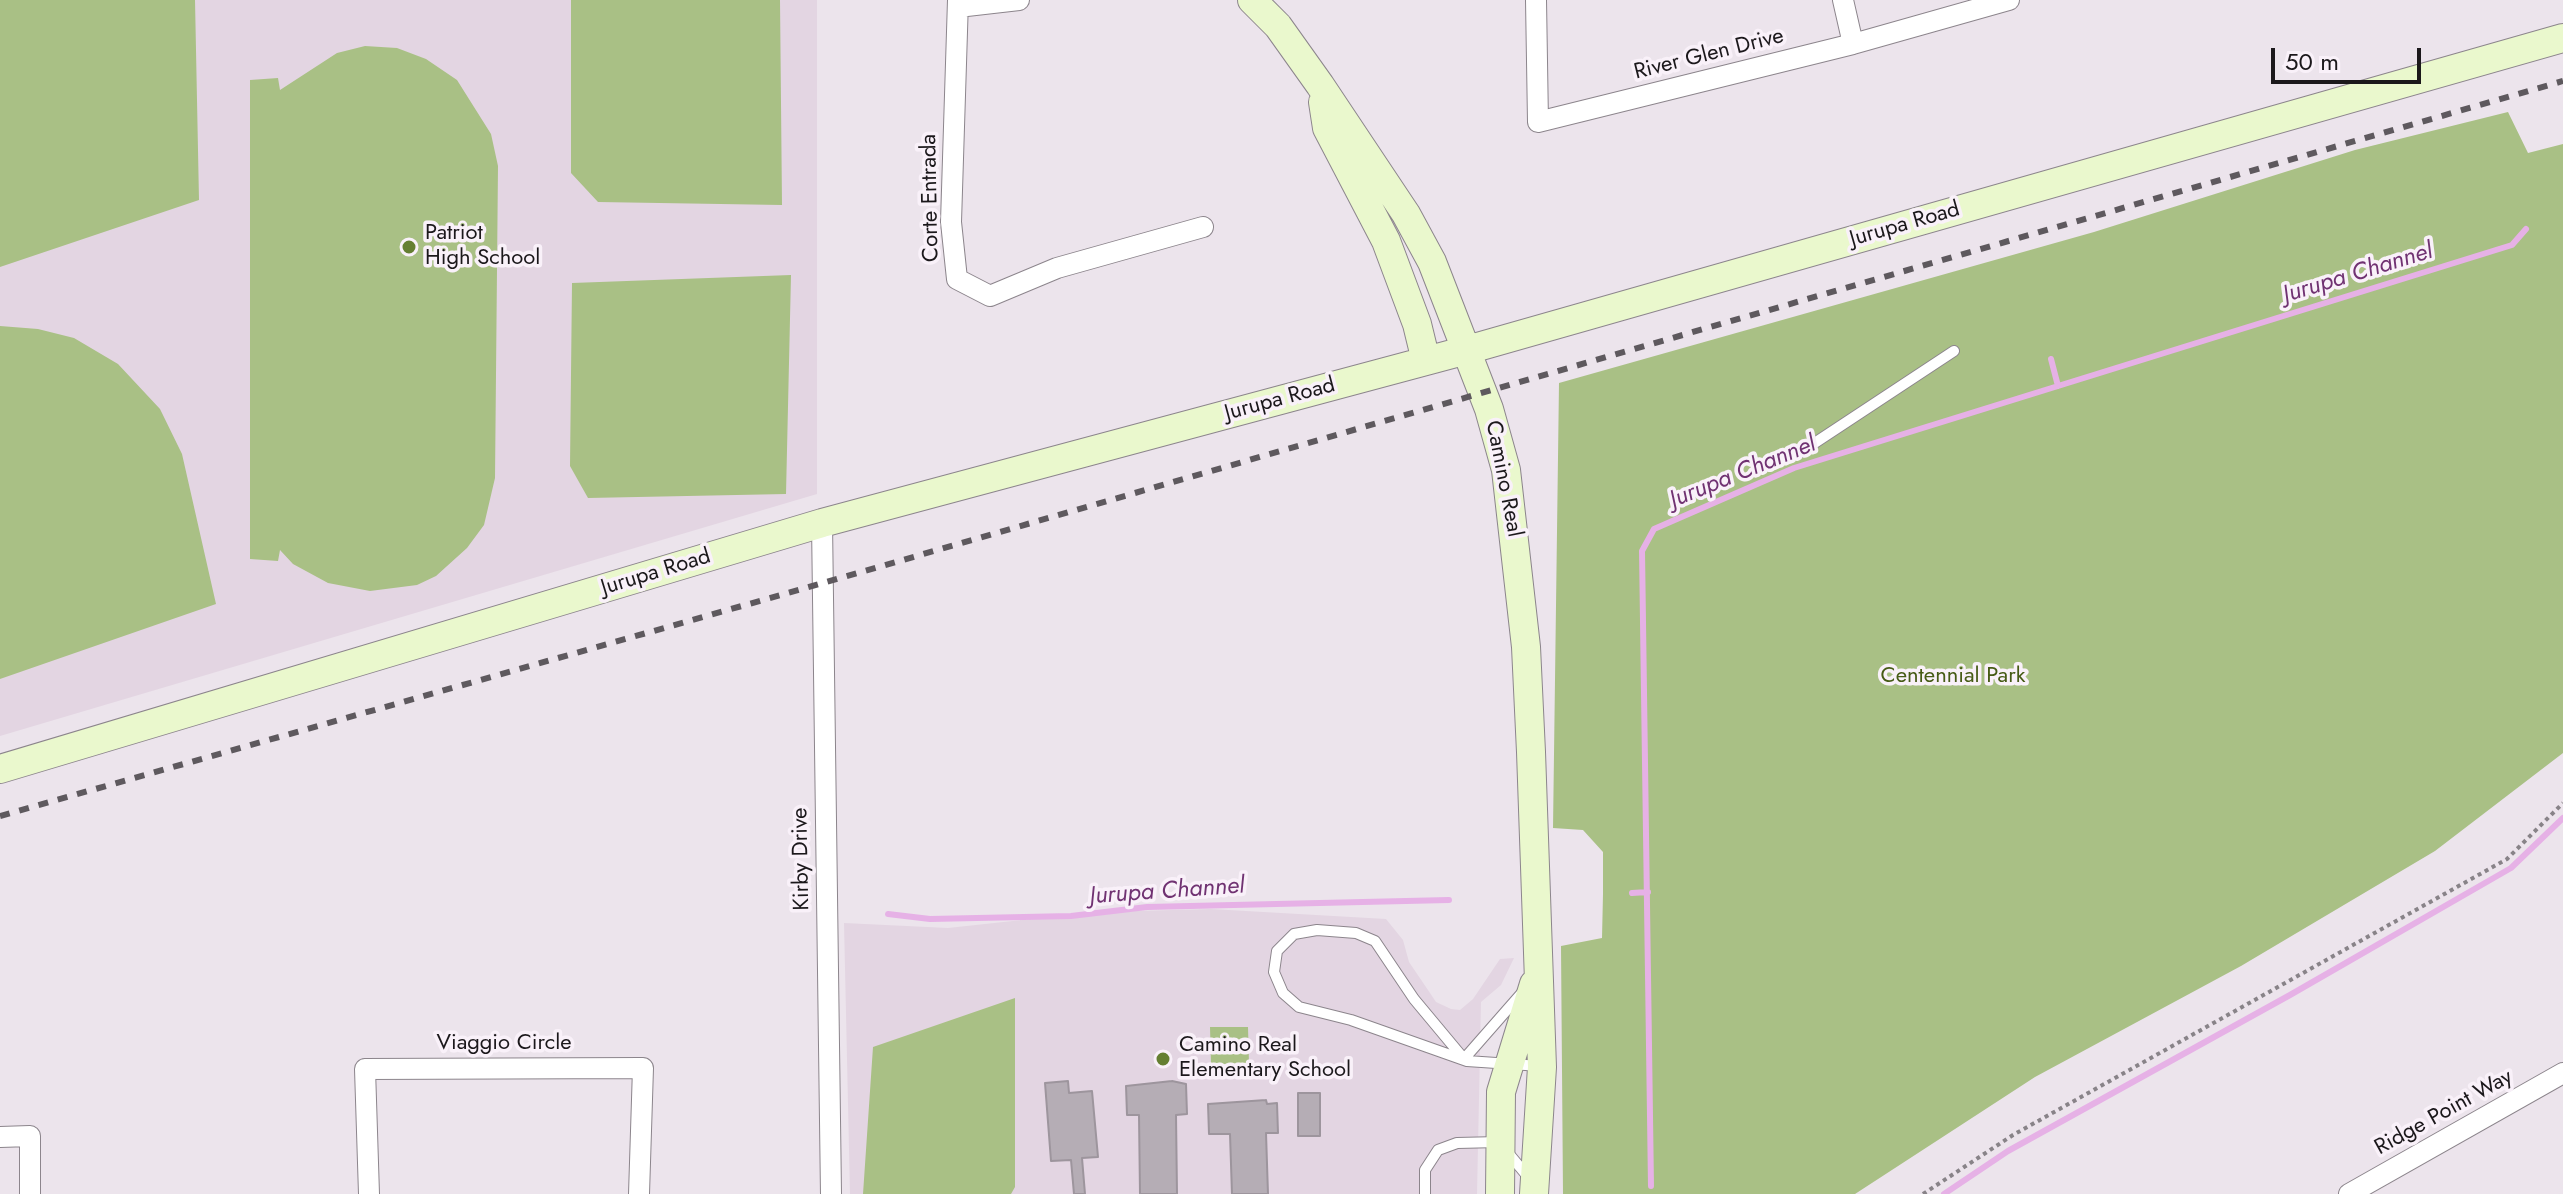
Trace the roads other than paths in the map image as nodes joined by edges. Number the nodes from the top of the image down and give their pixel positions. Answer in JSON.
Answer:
{"nodes":[{"id":1,"x":1019,"y":0,"type":"edge"},
{"id":2,"x":1252,"y":0,"type":"edge"},
{"id":3,"x":1536,"y":0,"type":"edge"},
{"id":4,"x":1843,"y":0,"type":"edge"},
{"id":5,"x":2009,"y":0,"type":"edge"},
{"id":6,"x":958,"y":3,"type":"edge"},
{"id":7,"x":2563,"y":38,"type":"edge"},
{"id":8,"x":1853,"y":44,"type":"junction"},
{"id":9,"x":1320,"y":85,"type":"junction"},
{"id":10,"x":1203,"y":227,"type":"dead end"},
{"id":11,"x":1467,"y":350,"type":"junction"},
{"id":12,"x":1954,"y":351,"type":"dead end"},
{"id":13,"x":1426,"y":361,"type":"junction"},
{"id":14,"x":1801,"y":452,"type":"dead end"},
{"id":15,"x":822,"y":523,"type":"junction"},
{"id":16,"x":0,"y":769,"type":"edge"},
{"id":17,"x":1537,"y":976,"type":"junction"},
{"id":18,"x":1464,"y":1059,"type":"junction"},
{"id":19,"x":1508,"y":1064,"type":"junction"},
{"id":20,"x":1542,"y":1067,"type":"junction"},
{"id":21,"x":2563,"y":1073,"type":"edge"},
{"id":22,"x":0,"y":1137,"type":"edge"},
{"id":23,"x":1499,"y":1142,"type":"junction"},
{"id":24,"x":1535,"y":1190,"type":"edge"},
{"id":25,"x":30,"y":1194,"type":"edge"},
{"id":26,"x":369,"y":1194,"type":"edge"},
{"id":27,"x":639,"y":1194,"type":"edge"},
{"id":28,"x":831,"y":1194,"type":"edge"},
{"id":29,"x":1425,"y":1194,"type":"edge"},
{"id":30,"x":1500,"y":1194,"type":"edge"},
{"id":31,"x":2349,"y":1194,"type":"edge"}],
"edges":[{"from":1,"to":6,"type":"street"},
{"from":2,"to":9,"type":"street","name":"Camino Real"},
{"from":3,"to":8,"type":"street","name":"River Glen Drive"},
{"from":4,"to":8,"type":"street"},
{"from":5,"to":8,"type":"street","name":"River Glen Drive"},
{"from":6,"to":10,"type":"street","name":"Corte Entrada"},
{"from":7,"to":11,"type":"street","name":"Jurupa Road"},
{"from":9,"to":11,"type":"street","name":"Camino Real"},
{"from":9,"to":13,"type":"street"},
{"from":11,"to":13,"type":"street","name":"Jurupa Road"},
{"from":11,"to":17,"type":"street","name":"Camino Real"},
{"from":12,"to":14,"type":"lane"},
{"from":13,"to":15,"type":"street","name":"Jurupa Road"},
{"from":15,"to":16,"type":"street","name":"Jurupa Road"},
{"from":15,"to":28,"type":"street","name":"Kirby Drive"},
{"from":17,"to":18,"type":"lane"},
{"from":17,"to":19,"type":"street","name":"Camino Real"},
{"from":17,"to":20,"type":"street","name":"Camino Real"},
{"from":18,"to":18,"type":"lane"},
{"from":18,"to":19,"type":"lane"},
{"from":19,"to":20,"type":"lane"},
{"from":19,"to":23,"type":"street","name":"Camino Real"},
{"from":20,"to":24,"type":"street","name":"Camino Real"},
{"from":21,"to":31,"type":"street","name":"Ridge Point Way"},
{"from":22,"to":25,"type":"street"},
{"from":23,"to":24,"type":"lane"},
{"from":23,"to":29,"type":"lane"},
{"from":23,"to":30,"type":"street","name":"Camino Real"},
{"from":26,"to":27,"type":"street","name":"Viaggio Circle"}]}
